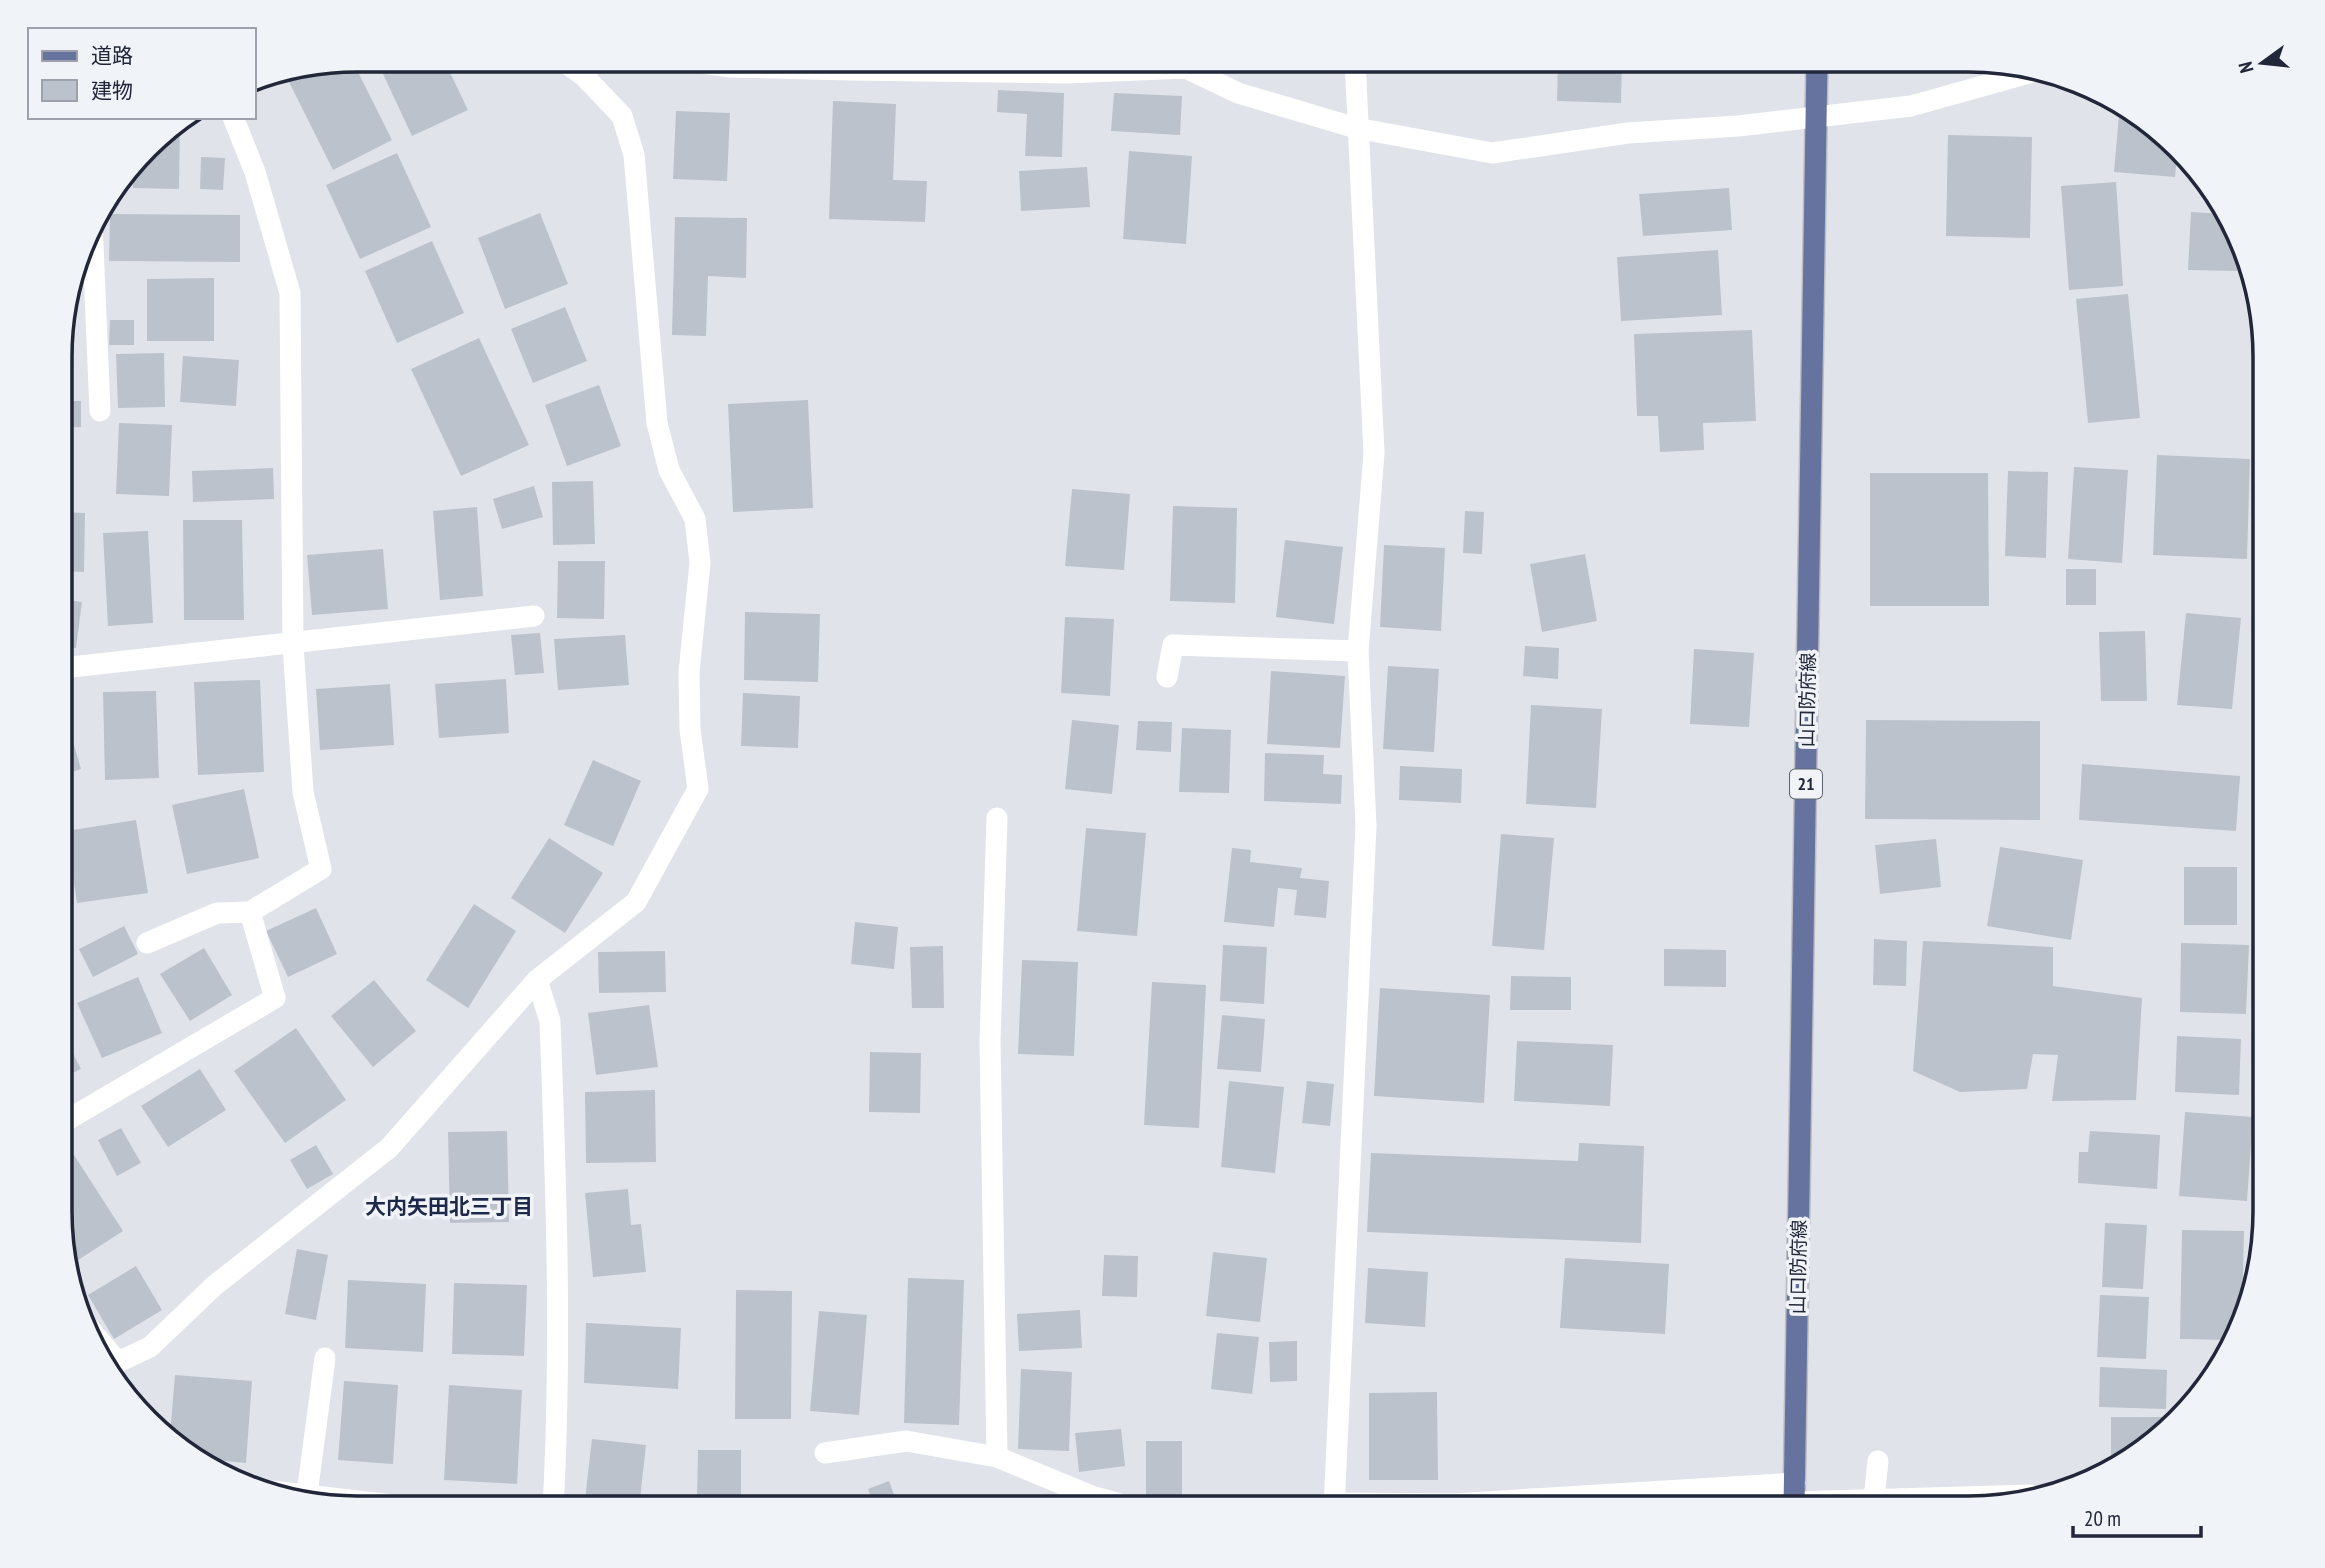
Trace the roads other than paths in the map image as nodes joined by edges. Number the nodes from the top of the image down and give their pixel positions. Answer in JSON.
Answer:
{"nodes":[{"id":1,"x":578,"y":72,"type":"edge"},
{"id":2,"x":1009,"y":72,"type":"edge"},
{"id":3,"x":1090,"y":72,"type":"edge"},
{"id":4,"x":1194,"y":72,"type":"edge"},
{"id":5,"x":1355,"y":72,"type":"edge"},
{"id":6,"x":1817,"y":72,"type":"edge"},
{"id":7,"x":2018,"y":76,"type":"edge"},
{"id":8,"x":1816,"y":118,"type":"junction"},
{"id":9,"x":234,"y":119,"type":"edge"},
{"id":10,"x":1356,"y":128,"type":"junction"},
{"id":11,"x":93,"y":248,"type":"edge"},
{"id":12,"x":100,"y":411,"type":"dead end"},
{"id":13,"x":534,"y":616,"type":"dead end"},
{"id":14,"x":293,"y":645,"type":"junction"},
{"id":15,"x":1359,"y":651,"type":"junction"},
{"id":16,"x":72,"y":667,"type":"edge"},
{"id":17,"x":1167,"y":677,"type":"dead end"},
{"id":18,"x":997,"y":818,"type":"dead end"},
{"id":19,"x":250,"y":912,"type":"junction"},
{"id":20,"x":147,"y":943,"type":"dead end"},
{"id":21,"x":537,"y":980,"type":"junction"},
{"id":22,"x":72,"y":1117,"type":"edge"},
{"id":23,"x":108,"y":1351,"type":"edge"},
{"id":24,"x":325,"y":1358,"type":"dead end"},
{"id":25,"x":825,"y":1453,"type":"dead end"},
{"id":26,"x":997,"y":1457,"type":"junction"},
{"id":27,"x":1878,"y":1461,"type":"dead end"},
{"id":28,"x":307,"y":1493,"type":"edge"},
{"id":29,"x":554,"y":1496,"type":"edge"},
{"id":30,"x":1092,"y":1496,"type":"edge"},
{"id":31,"x":1334,"y":1496,"type":"edge"},
{"id":32,"x":1794,"y":1496,"type":"edge"},
{"id":33,"x":1874,"y":1496,"type":"edge"}],
"edges":[{"from":1,"to":21,"type":"street"},
{"from":2,"to":3,"type":"street"},
{"from":4,"to":10,"type":"street"},
{"from":5,"to":10,"type":"street"},
{"from":6,"to":8,"type":"main road","name":"山口防府線","number":"21"},
{"from":7,"to":8,"type":"street"},
{"from":8,"to":10,"type":"street"},
{"from":8,"to":32,"type":"main road","name":"山口防府線","number":"21"},
{"from":9,"to":14,"type":"street"},
{"from":10,"to":15,"type":"street"},
{"from":11,"to":12,"type":"street"},
{"from":13,"to":14,"type":"street"},
{"from":14,"to":16,"type":"street"},
{"from":14,"to":19,"type":"street"},
{"from":15,"to":17,"type":"street"},
{"from":15,"to":31,"type":"street"},
{"from":18,"to":26,"type":"street"},
{"from":19,"to":20,"type":"street"},
{"from":19,"to":22,"type":"street"},
{"from":21,"to":23,"type":"street"},
{"from":21,"to":29,"type":"street"},
{"from":24,"to":28,"type":"street"},
{"from":25,"to":26,"type":"street"},
{"from":26,"to":30,"type":"street"},
{"from":27,"to":33,"type":"street"}]}
